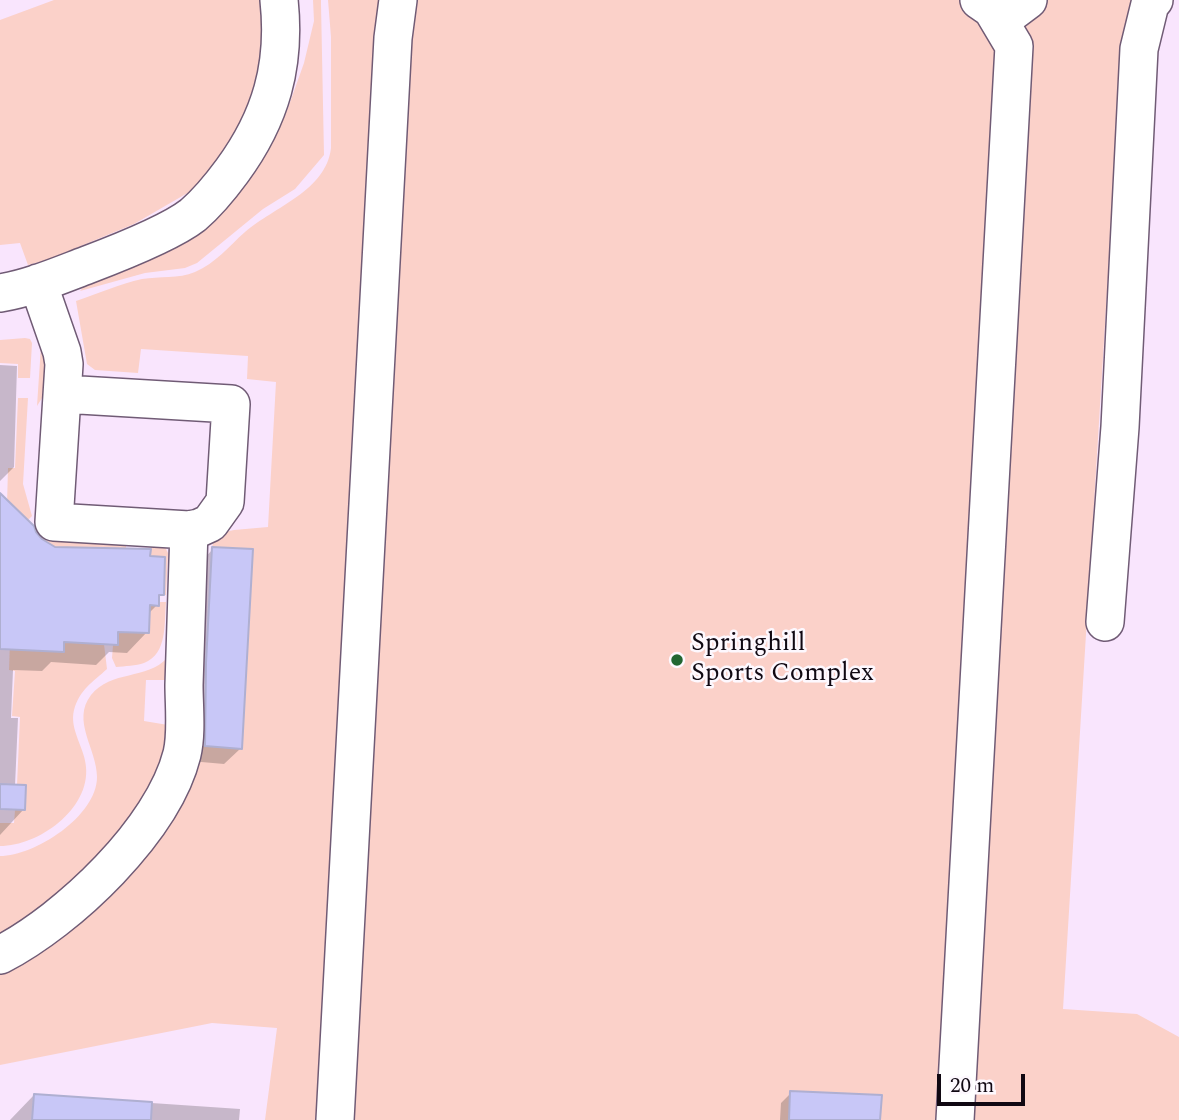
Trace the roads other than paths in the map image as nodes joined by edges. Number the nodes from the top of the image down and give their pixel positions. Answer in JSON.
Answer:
{"nodes":[{"id":1,"x":279,"y":0,"type":"edge"},
{"id":2,"x":398,"y":0,"type":"edge"},
{"id":3,"x":1154,"y":0,"type":"edge"},
{"id":4,"x":1002,"y":7,"type":"edge"},
{"id":5,"x":38,"y":283,"type":"junction"},
{"id":6,"x":0,"y":293,"type":"edge"},
{"id":7,"x":63,"y":394,"type":"junction"},
{"id":8,"x":189,"y":530,"type":"junction"},
{"id":9,"x":1105,"y":622,"type":"dead end"},
{"id":10,"x":0,"y":955,"type":"edge"},
{"id":11,"x":335,"y":1120,"type":"edge"},
{"id":12,"x":955,"y":1120,"type":"edge"}],
"edges":[{"from":1,"to":5,"type":"lane"},
{"from":2,"to":11,"type":"lane"},
{"from":3,"to":9,"type":"lane"},
{"from":4,"to":12,"type":"lane"},
{"from":5,"to":6,"type":"lane"},
{"from":5,"to":7,"type":"lane"},
{"from":7,"to":8,"type":"lane"},
{"from":7,"to":8,"type":"lane"},
{"from":8,"to":10,"type":"lane"}]}
